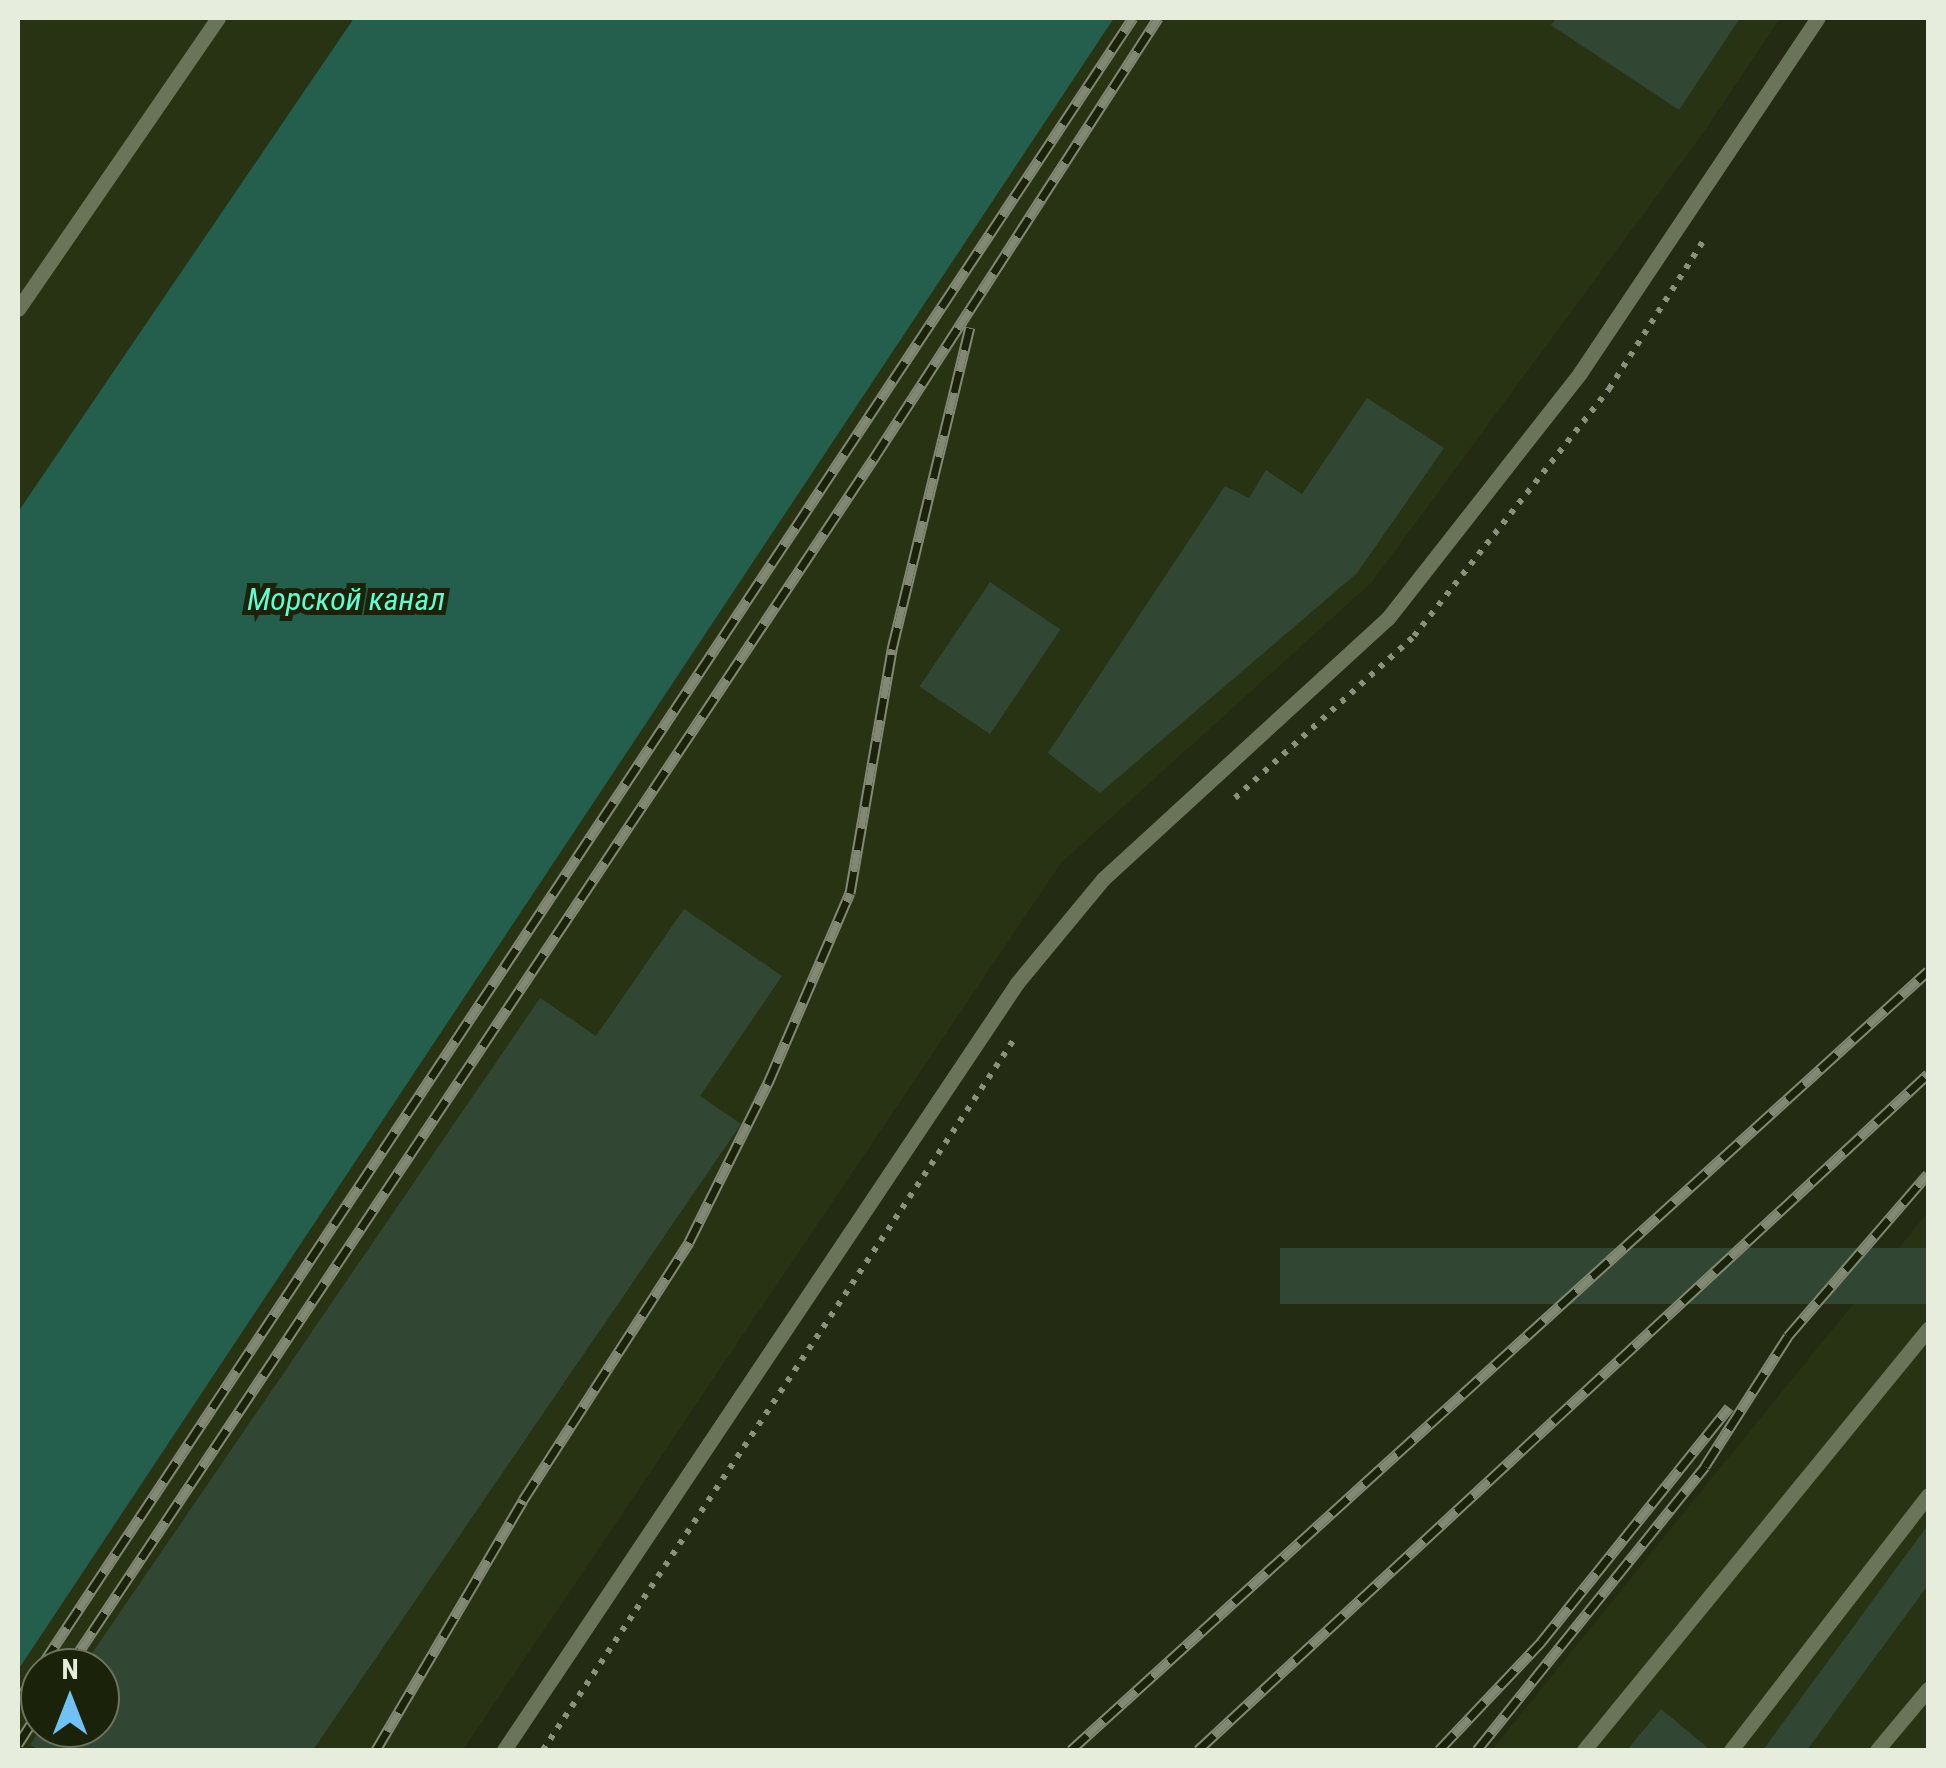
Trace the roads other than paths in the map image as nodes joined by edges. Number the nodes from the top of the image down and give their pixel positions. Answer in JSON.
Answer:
{"nodes":[{"id":1,"x":218,"y":18,"type":"edge"},
{"id":2,"x":1818,"y":18,"type":"edge"},
{"id":3,"x":18,"y":309,"type":"edge"},
{"id":4,"x":1928,"y":1330,"type":"edge"},
{"id":5,"x":1928,"y":1495,"type":"edge"},
{"id":6,"x":1928,"y":1689,"type":"edge"},
{"id":7,"x":504,"y":1750,"type":"edge"},
{"id":8,"x":1584,"y":1750,"type":"edge"},
{"id":9,"x":1731,"y":1750,"type":"edge"},
{"id":10,"x":1877,"y":1750,"type":"edge"}],
"edges":[{"from":1,"to":3,"type":"lane"},
{"from":2,"to":7,"type":"lane"},
{"from":4,"to":8,"type":"lane"},
{"from":5,"to":9,"type":"lane"},
{"from":6,"to":10,"type":"lane"}]}
